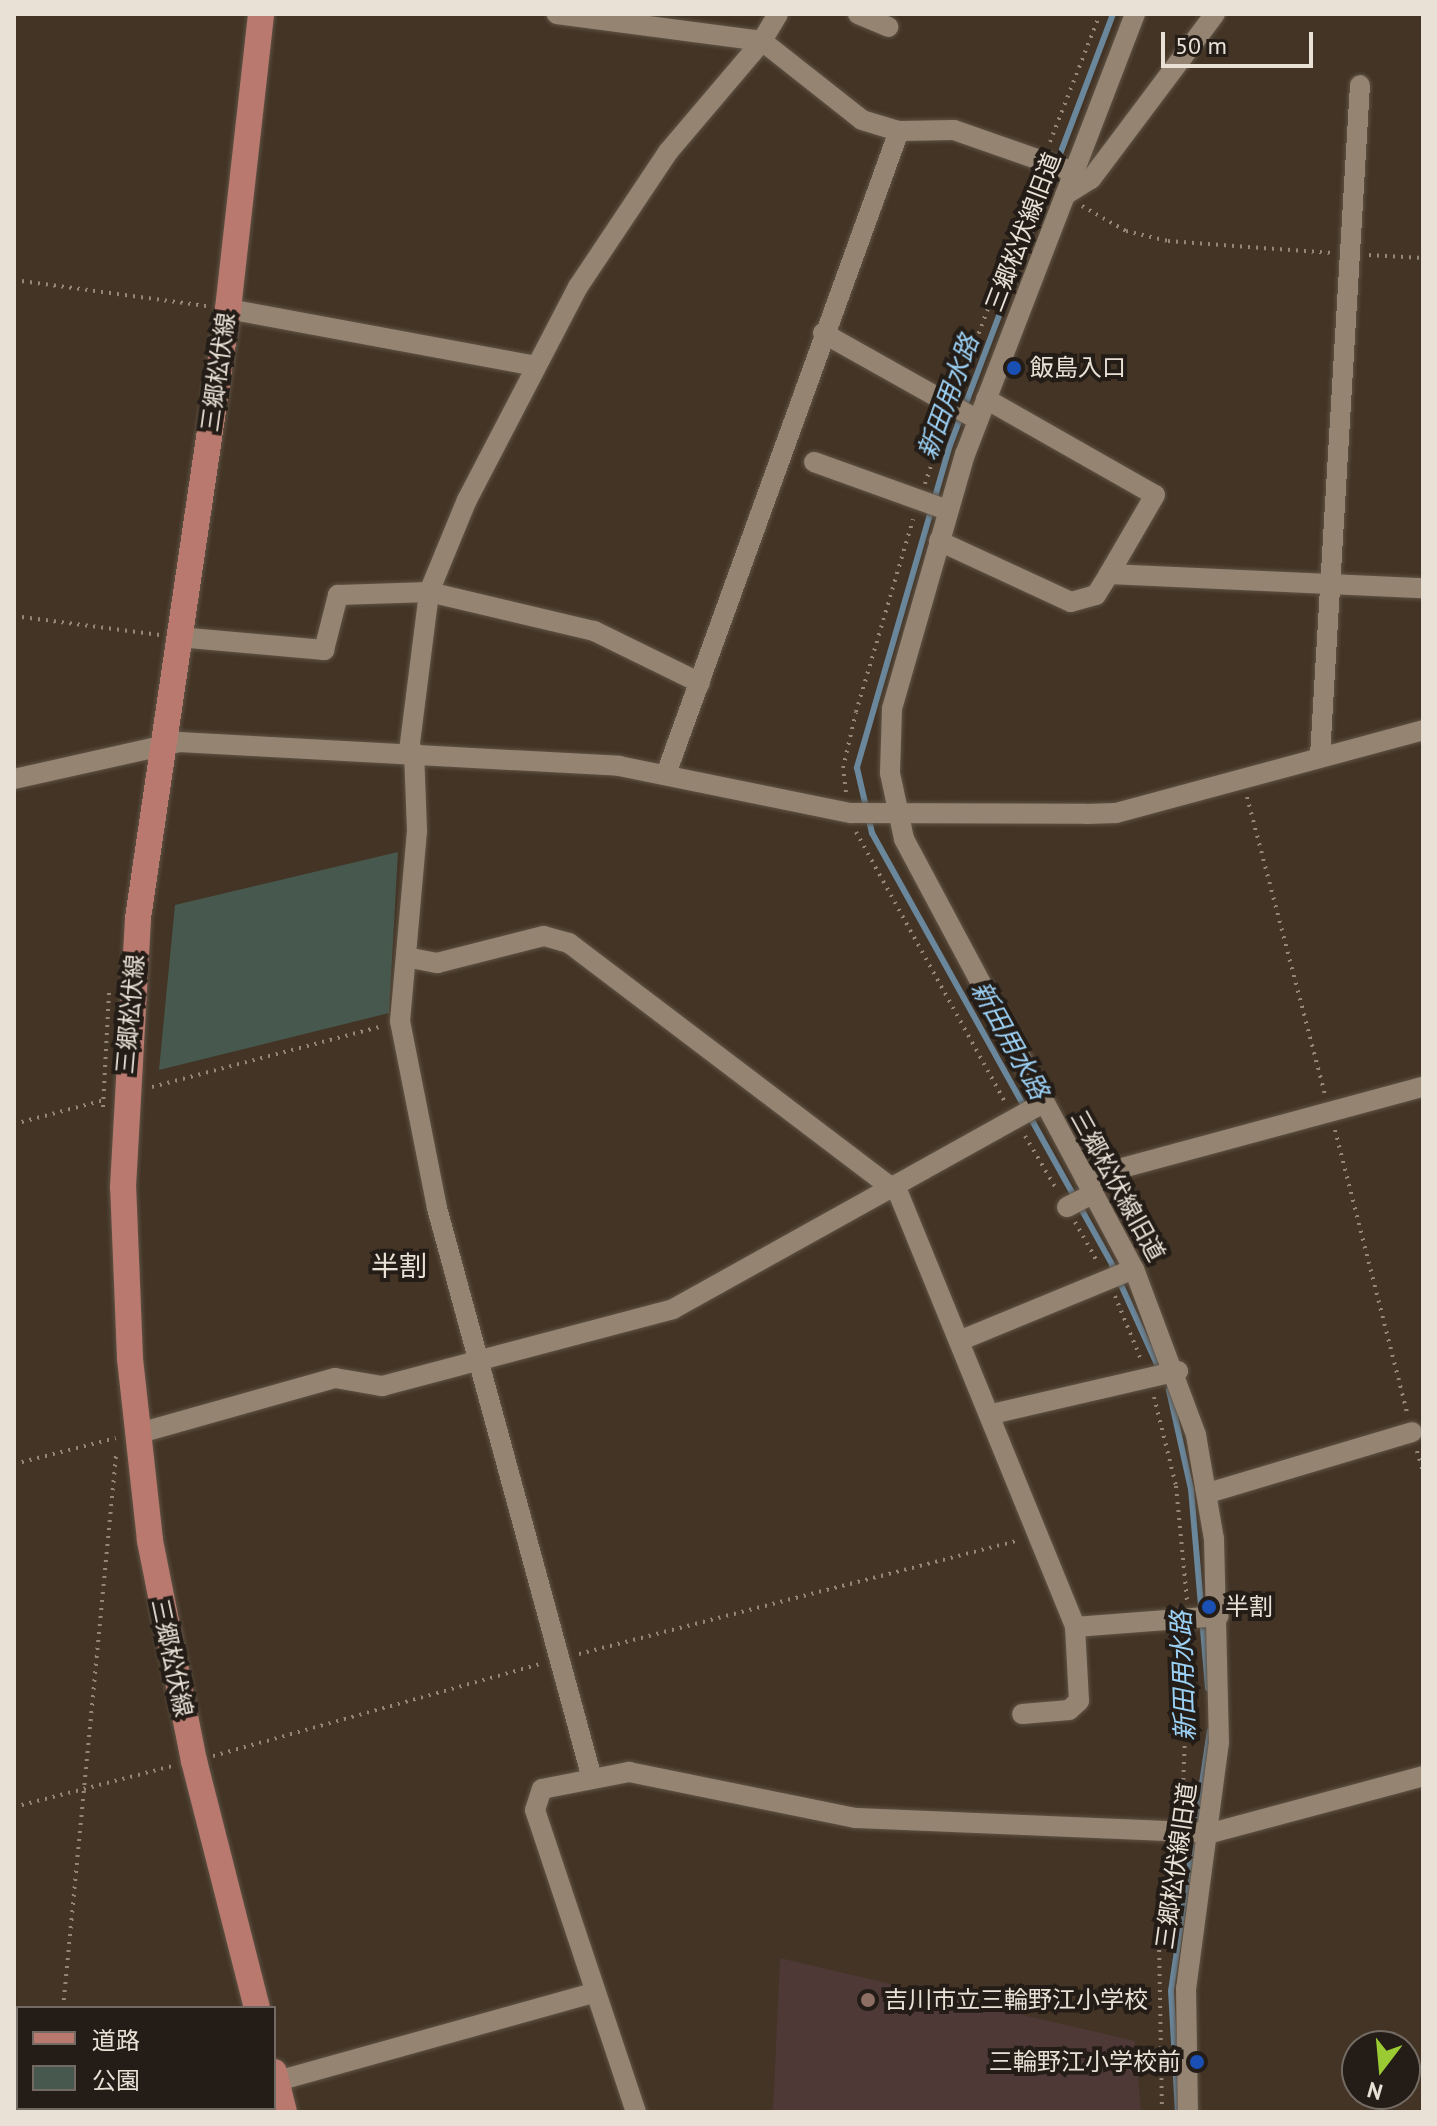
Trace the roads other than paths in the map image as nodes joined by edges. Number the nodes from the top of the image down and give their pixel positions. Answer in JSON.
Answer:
{"nodes":[{"id":1,"x":261,"y":14,"type":"edge"},
{"id":2,"x":557,"y":14,"type":"edge"},
{"id":3,"x":778,"y":14,"type":"edge"},
{"id":4,"x":858,"y":14,"type":"edge"},
{"id":5,"x":1135,"y":14,"type":"edge"},
{"id":6,"x":1215,"y":14,"type":"edge"},
{"id":7,"x":888,"y":27,"type":"dead end"},
{"id":8,"x":762,"y":41,"type":"junction"},
{"id":9,"x":1360,"y":85,"type":"dead end"},
{"id":10,"x":899,"y":131,"type":"junction"},
{"id":11,"x":1068,"y":171,"type":"junction"},
{"id":12,"x":1065,"y":195,"type":"junction"},
{"id":13,"x":228,"y":309,"type":"junction"},
{"id":14,"x":823,"y":333,"type":"junction"},
{"id":15,"x":535,"y":366,"type":"junction"},
{"id":16,"x":986,"y":399,"type":"junction"},
{"id":17,"x":974,"y":418,"type":"junction"},
{"id":18,"x":814,"y":462,"type":"dead end"},
{"id":19,"x":936,"y":507,"type":"junction"},
{"id":20,"x":939,"y":541,"type":"junction"},
{"id":21,"x":1109,"y":574,"type":"junction"},
{"id":22,"x":1325,"y":583,"type":"junction"},
{"id":23,"x":1423,"y":588,"type":"edge"},
{"id":24,"x":429,"y":592,"type":"junction"},
{"id":25,"x":178,"y":637,"type":"junction"},
{"id":26,"x":700,"y":683,"type":"junction"},
{"id":27,"x":1423,"y":730,"type":"edge"},
{"id":28,"x":162,"y":742,"type":"junction"},
{"id":29,"x":412,"y":752,"type":"junction"},
{"id":30,"x":1320,"y":756,"type":"junction"},
{"id":31,"x":666,"y":774,"type":"junction"},
{"id":32,"x":14,"y":779,"type":"edge"},
{"id":33,"x":889,"y":814,"type":"junction"},
{"id":34,"x":406,"y":957,"type":"junction"},
{"id":35,"x":1423,"y":1087,"type":"edge"},
{"id":36,"x":1030,"y":1110,"type":"junction"},
{"id":37,"x":893,"y":1186,"type":"junction"},
{"id":38,"x":1082,"y":1194,"type":"junction"},
{"id":39,"x":1122,"y":1274,"type":"junction"},
{"id":40,"x":959,"y":1341,"type":"junction"},
{"id":41,"x":480,"y":1363,"type":"junction"},
{"id":42,"x":1165,"y":1376,"type":"junction"},
{"id":43,"x":992,"y":1414,"type":"junction"},
{"id":44,"x":1412,"y":1432,"type":"road end"},
{"id":45,"x":127,"y":1436,"type":"junction"},
{"id":46,"x":1208,"y":1493,"type":"junction"},
{"id":47,"x":1205,"y":1616,"type":"junction"},
{"id":48,"x":1075,"y":1627,"type":"junction"},
{"id":49,"x":1022,"y":1714,"type":"dead end"},
{"id":50,"x":591,"y":1775,"type":"junction"},
{"id":51,"x":1423,"y":1776,"type":"edge"},
{"id":52,"x":1197,"y":1830,"type":"junction"},
{"id":53,"x":593,"y":1993,"type":"junction"},
{"id":54,"x":256,"y":2006,"type":"edge"},
{"id":55,"x":276,"y":2079,"type":"edge"},
{"id":56,"x":276,"y":2083,"type":"edge"},
{"id":57,"x":284,"y":2112,"type":"edge"},
{"id":58,"x":636,"y":2112,"type":"edge"},
{"id":59,"x":1188,"y":2112,"type":"edge"}],
"edges":[{"from":1,"to":13,"type":"main road","name":"三郷松伏線"},
{"from":2,"to":8,"type":"street"},
{"from":3,"to":8,"type":"street"},
{"from":4,"to":7,"type":"street"},
{"from":5,"to":11,"type":"street","name":"三郷松伏線旧道"},
{"from":6,"to":12,"type":"street"},
{"from":8,"to":10,"type":"street"},
{"from":8,"to":15,"type":"street"},
{"from":9,"to":22,"type":"street"},
{"from":10,"to":11,"type":"street"},
{"from":10,"to":14,"type":"street"},
{"from":11,"to":12,"type":"street","name":"三郷松伏線旧道"},
{"from":12,"to":16,"type":"street","name":"三郷松伏線旧道"},
{"from":13,"to":15,"type":"street"},
{"from":13,"to":25,"type":"main road","name":"三郷松伏線"},
{"from":14,"to":17,"type":"street"},
{"from":14,"to":26,"type":"street"},
{"from":15,"to":24,"type":"street"},
{"from":16,"to":17,"type":"street","name":"三郷松伏線旧道"},
{"from":16,"to":21,"type":"street"},
{"from":17,"to":19,"type":"street","name":"三郷松伏線旧道"},
{"from":18,"to":19,"type":"street"},
{"from":19,"to":20,"type":"street","name":"三郷松伏線旧道"},
{"from":20,"to":21,"type":"street"},
{"from":20,"to":33,"type":"street","name":"三郷松伏線旧道"},
{"from":21,"to":22,"type":"street"},
{"from":22,"to":23,"type":"street"},
{"from":22,"to":30,"type":"street"},
{"from":24,"to":25,"type":"street"},
{"from":24,"to":26,"type":"street"},
{"from":24,"to":29,"type":"street"},
{"from":25,"to":28,"type":"main road","name":"三郷松伏線"},
{"from":26,"to":31,"type":"street"},
{"from":27,"to":30,"type":"street"},
{"from":28,"to":29,"type":"street"},
{"from":28,"to":32,"type":"street"},
{"from":28,"to":45,"type":"main road","name":"三郷松伏線"},
{"from":29,"to":31,"type":"street"},
{"from":29,"to":34,"type":"street"},
{"from":30,"to":33,"type":"street"},
{"from":31,"to":33,"type":"street"},
{"from":33,"to":36,"type":"street","name":"三郷松伏線旧道"},
{"from":34,"to":37,"type":"street"},
{"from":34,"to":41,"type":"street"},
{"from":35,"to":38,"type":"street"},
{"from":36,"to":37,"type":"street"},
{"from":36,"to":38,"type":"street","name":"三郷松伏線旧道"},
{"from":37,"to":40,"type":"street"},
{"from":37,"to":41,"type":"street"},
{"from":38,"to":39,"type":"street","name":"三郷松伏線旧道"},
{"from":39,"to":40,"type":"street"},
{"from":39,"to":42,"type":"street","name":"三郷松伏線旧道"},
{"from":40,"to":43,"type":"street"},
{"from":41,"to":45,"type":"street"},
{"from":41,"to":50,"type":"street"},
{"from":42,"to":43,"type":"street"},
{"from":42,"to":46,"type":"street","name":"三郷松伏線旧道"},
{"from":43,"to":48,"type":"street"},
{"from":44,"to":46,"type":"street"},
{"from":45,"to":54,"type":"main road","name":"三郷松伏線"},
{"from":46,"to":47,"type":"street","name":"三郷松伏線旧道"},
{"from":47,"to":48,"type":"street"},
{"from":47,"to":52,"type":"street","name":"三郷松伏線旧道"},
{"from":48,"to":49,"type":"street"},
{"from":50,"to":52,"type":"street"},
{"from":50,"to":53,"type":"street"},
{"from":51,"to":52,"type":"street"},
{"from":52,"to":59,"type":"street","name":"三郷松伏線旧道"},
{"from":53,"to":55,"type":"street"},
{"from":53,"to":58,"type":"street"},
{"from":56,"to":57,"type":"main road"}]}
